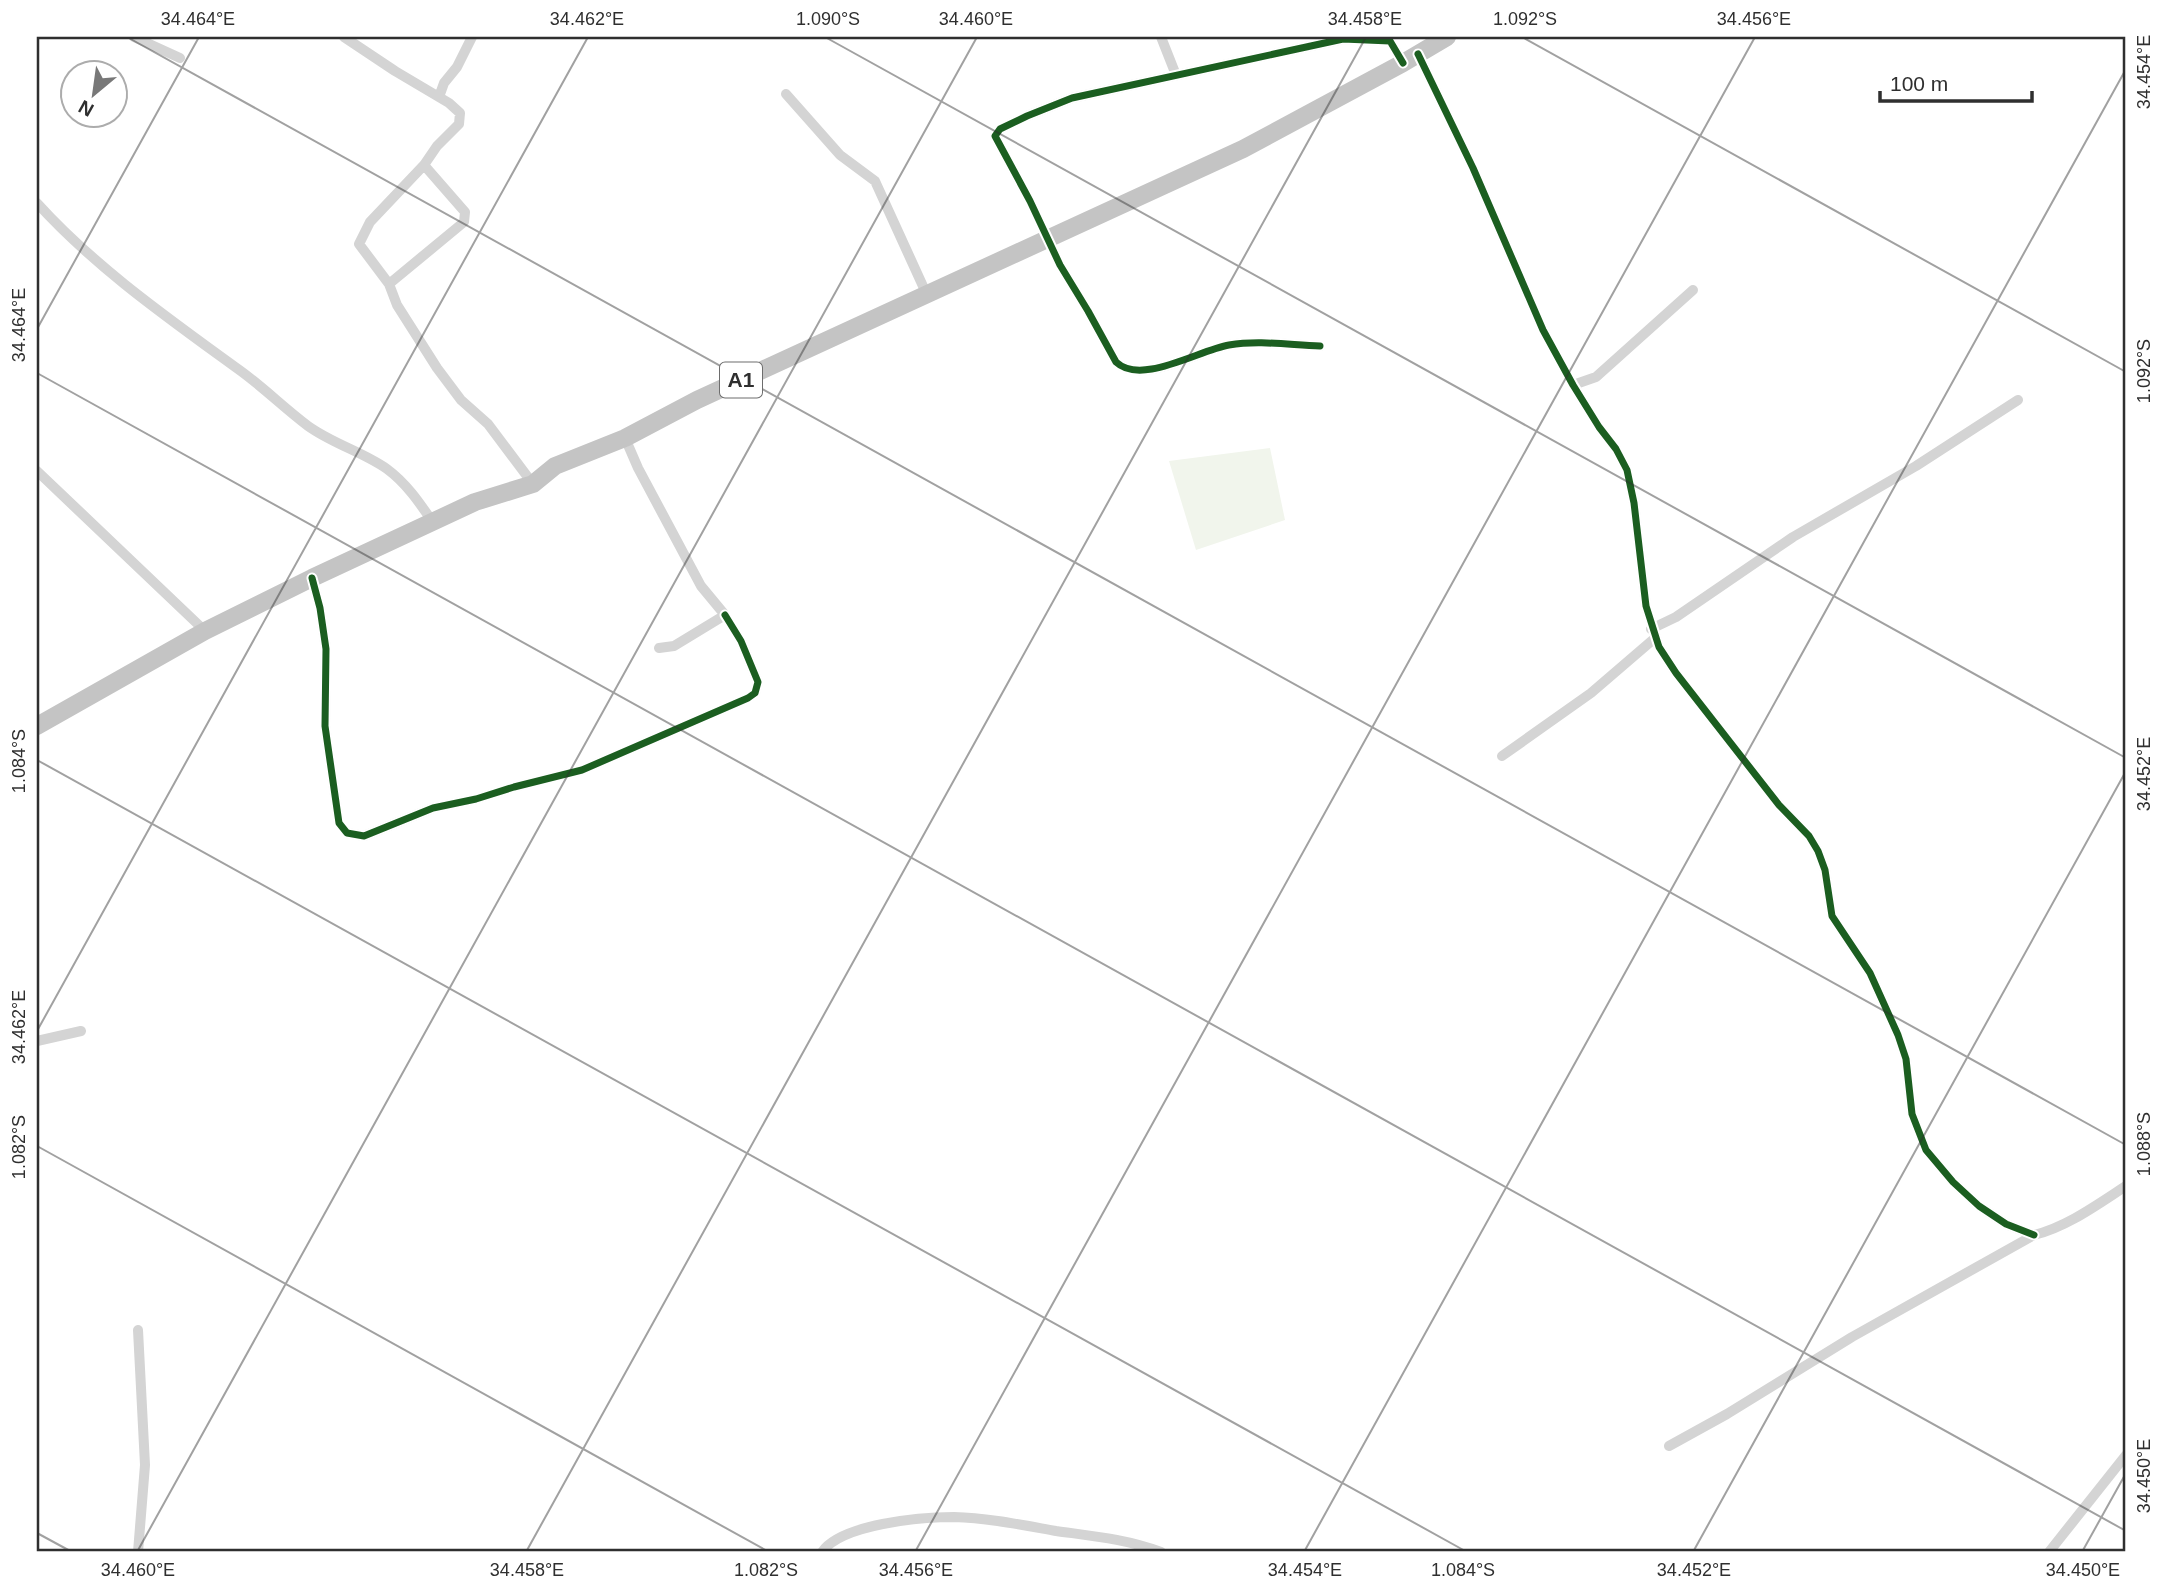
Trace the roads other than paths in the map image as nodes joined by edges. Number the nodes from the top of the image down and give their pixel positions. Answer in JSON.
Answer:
{"nodes":[{"id":1,"x":134,"y":37,"type":"edge"},
{"id":2,"x":344,"y":37,"type":"edge"},
{"id":3,"x":472,"y":37,"type":"edge"},
{"id":4,"x":1161,"y":37,"type":"edge"},
{"id":5,"x":1447,"y":37,"type":"edge"},
{"id":6,"x":1390,"y":39,"type":"edge"},
{"id":7,"x":180,"y":58,"type":"dead end"},
{"id":8,"x":1411,"y":59,"type":"junction"},
{"id":9,"x":1176,"y":75,"type":"junction"},
{"id":10,"x":786,"y":94,"type":"dead end"},
{"id":11,"x":439,"y":97,"type":"junction"},
{"id":12,"x":424,"y":165,"type":"junction"},
{"id":13,"x":37,"y":203,"type":"edge"},
{"id":14,"x":1047,"y":239,"type":"junction"},
{"id":15,"x":389,"y":284,"type":"junction"},
{"id":16,"x":1693,"y":290,"type":"dead end"},
{"id":17,"x":927,"y":295,"type":"junction"},
{"id":18,"x":1321,"y":346,"type":"dead end"},
{"id":19,"x":1573,"y":385,"type":"junction"},
{"id":20,"x":2018,"y":400,"type":"dead end"},
{"id":21,"x":625,"y":438,"type":"junction"},
{"id":22,"x":37,"y":471,"type":"edge"},
{"id":23,"x":533,"y":484,"type":"junction"},
{"id":24,"x":432,"y":521,"type":"junction"},
{"id":25,"x":312,"y":578,"type":"junction"},
{"id":26,"x":725,"y":615,"type":"junction"},
{"id":27,"x":205,"y":631,"type":"junction"},
{"id":28,"x":1653,"y":634,"type":"junction"},
{"id":29,"x":659,"y":649,"type":"dead end"},
{"id":30,"x":37,"y":726,"type":"edge"},
{"id":31,"x":1502,"y":757,"type":"dead end"},
{"id":32,"x":81,"y":1031,"type":"dead end"},
{"id":33,"x":37,"y":1041,"type":"edge"},
{"id":34,"x":2126,"y":1186,"type":"edge"},
{"id":35,"x":2034,"y":1235,"type":"junction"},
{"id":36,"x":138,"y":1331,"type":"dead end"},
{"id":37,"x":1668,"y":1446,"type":"dead end"},
{"id":38,"x":2126,"y":1454,"type":"edge"},
{"id":39,"x":138,"y":1552,"type":"edge"},
{"id":40,"x":822,"y":1552,"type":"edge"},
{"id":41,"x":1161,"y":1552,"type":"edge"},
{"id":42,"x":2049,"y":1552,"type":"edge"}],
"edges":[{"from":1,"to":7,"type":"street"},
{"from":2,"to":11,"type":"street"},
{"from":3,"to":11,"type":"street"},
{"from":4,"to":9,"type":"street"},
{"from":5,"to":8,"type":"highway","number":"A1"},
{"from":6,"to":8,"type":"street"},
{"from":6,"to":9,"type":"street"},
{"from":8,"to":14,"type":"highway","number":"A1"},
{"from":8,"to":19,"type":"street"},
{"from":9,"to":14,"type":"street"},
{"from":10,"to":17,"type":"street"},
{"from":11,"to":12,"type":"street"},
{"from":12,"to":15,"type":"street"},
{"from":12,"to":15,"type":"street"},
{"from":13,"to":24,"type":"street"},
{"from":14,"to":17,"type":"highway","number":"A1"},
{"from":14,"to":18,"type":"street"},
{"from":15,"to":23,"type":"street"},
{"from":16,"to":19,"type":"street"},
{"from":17,"to":21,"type":"highway","number":"A1"},
{"from":19,"to":28,"type":"street"},
{"from":20,"to":28,"type":"street"},
{"from":21,"to":23,"type":"highway","number":"A1"},
{"from":21,"to":26,"type":"street"},
{"from":22,"to":27,"type":"street"},
{"from":23,"to":24,"type":"highway","number":"A1"},
{"from":24,"to":25,"type":"highway","number":"A1"},
{"from":25,"to":26,"type":"street"},
{"from":25,"to":27,"type":"highway","number":"A1"},
{"from":26,"to":29,"type":"street"},
{"from":27,"to":30,"type":"highway","number":"A1"},
{"from":28,"to":31,"type":"street"},
{"from":28,"to":35,"type":"street"},
{"from":32,"to":33,"type":"street"},
{"from":34,"to":35,"type":"street"},
{"from":35,"to":37,"type":"street"},
{"from":36,"to":39,"type":"street"},
{"from":38,"to":42,"type":"street"},
{"from":40,"to":41,"type":"street"}]}
